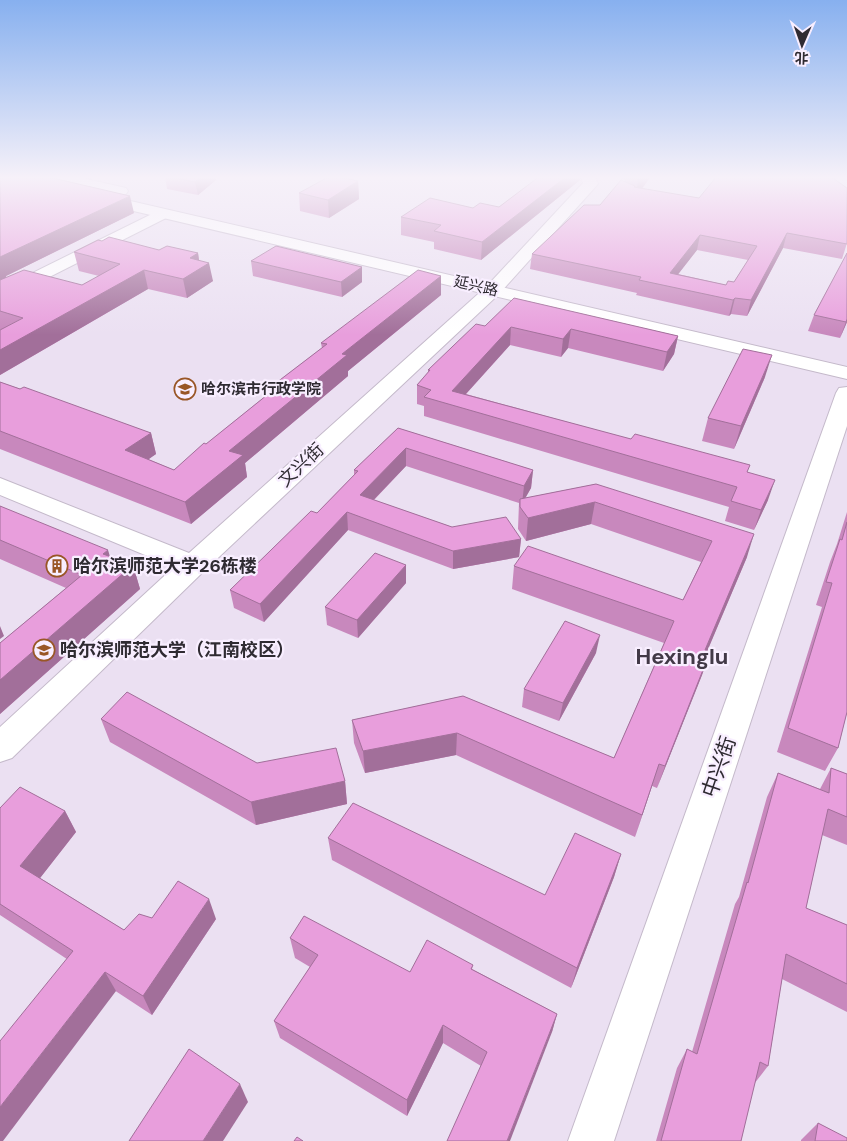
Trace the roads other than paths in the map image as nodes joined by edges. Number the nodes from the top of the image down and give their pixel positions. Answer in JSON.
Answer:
{"nodes":[{"id":1,"x":132,"y":229,"type":"edge"},
{"id":2,"x":236,"y":229,"type":"edge"},
{"id":3,"x":265,"y":229,"type":"edge"},
{"id":4,"x":287,"y":229,"type":"edge"},
{"id":5,"x":548,"y":229,"type":"edge"},
{"id":6,"x":499,"y":283,"type":"junction"},
{"id":7,"x":0,"y":296,"type":"edge"},
{"id":8,"x":600,"y":298,"type":"dead end"},
{"id":9,"x":847,"y":363,"type":"edge"},
{"id":10,"x":847,"y":373,"type":"edge"},
{"id":11,"x":847,"y":393,"type":"edge"},
{"id":12,"x":0,"y":486,"type":"edge"},
{"id":13,"x":193,"y":565,"type":"junction"},
{"id":14,"x":0,"y":748,"type":"edge"},
{"id":15,"x":591,"y":1141,"type":"edge"}],
"edges":[{"from":1,"to":7,"type":"main road"},
{"from":2,"to":6,"type":"main road","name":"延兴路"},
{"from":3,"to":6,"type":"main road"},
{"from":4,"to":6,"type":"main road","name":"延兴路"},
{"from":5,"to":6,"type":"main road","name":"文兴街"},
{"from":6,"to":8,"type":"main road","name":"延兴路"},
{"from":6,"to":9,"type":"main road"},
{"from":6,"to":10,"type":"main road","name":"延兴路"},
{"from":6,"to":13,"type":"main road","name":"文兴街"},
{"from":11,"to":15,"type":"main road","name":"中兴街"},
{"from":12,"to":13,"type":"main road"},
{"from":13,"to":14,"type":"main road","name":"文兴街"}]}
